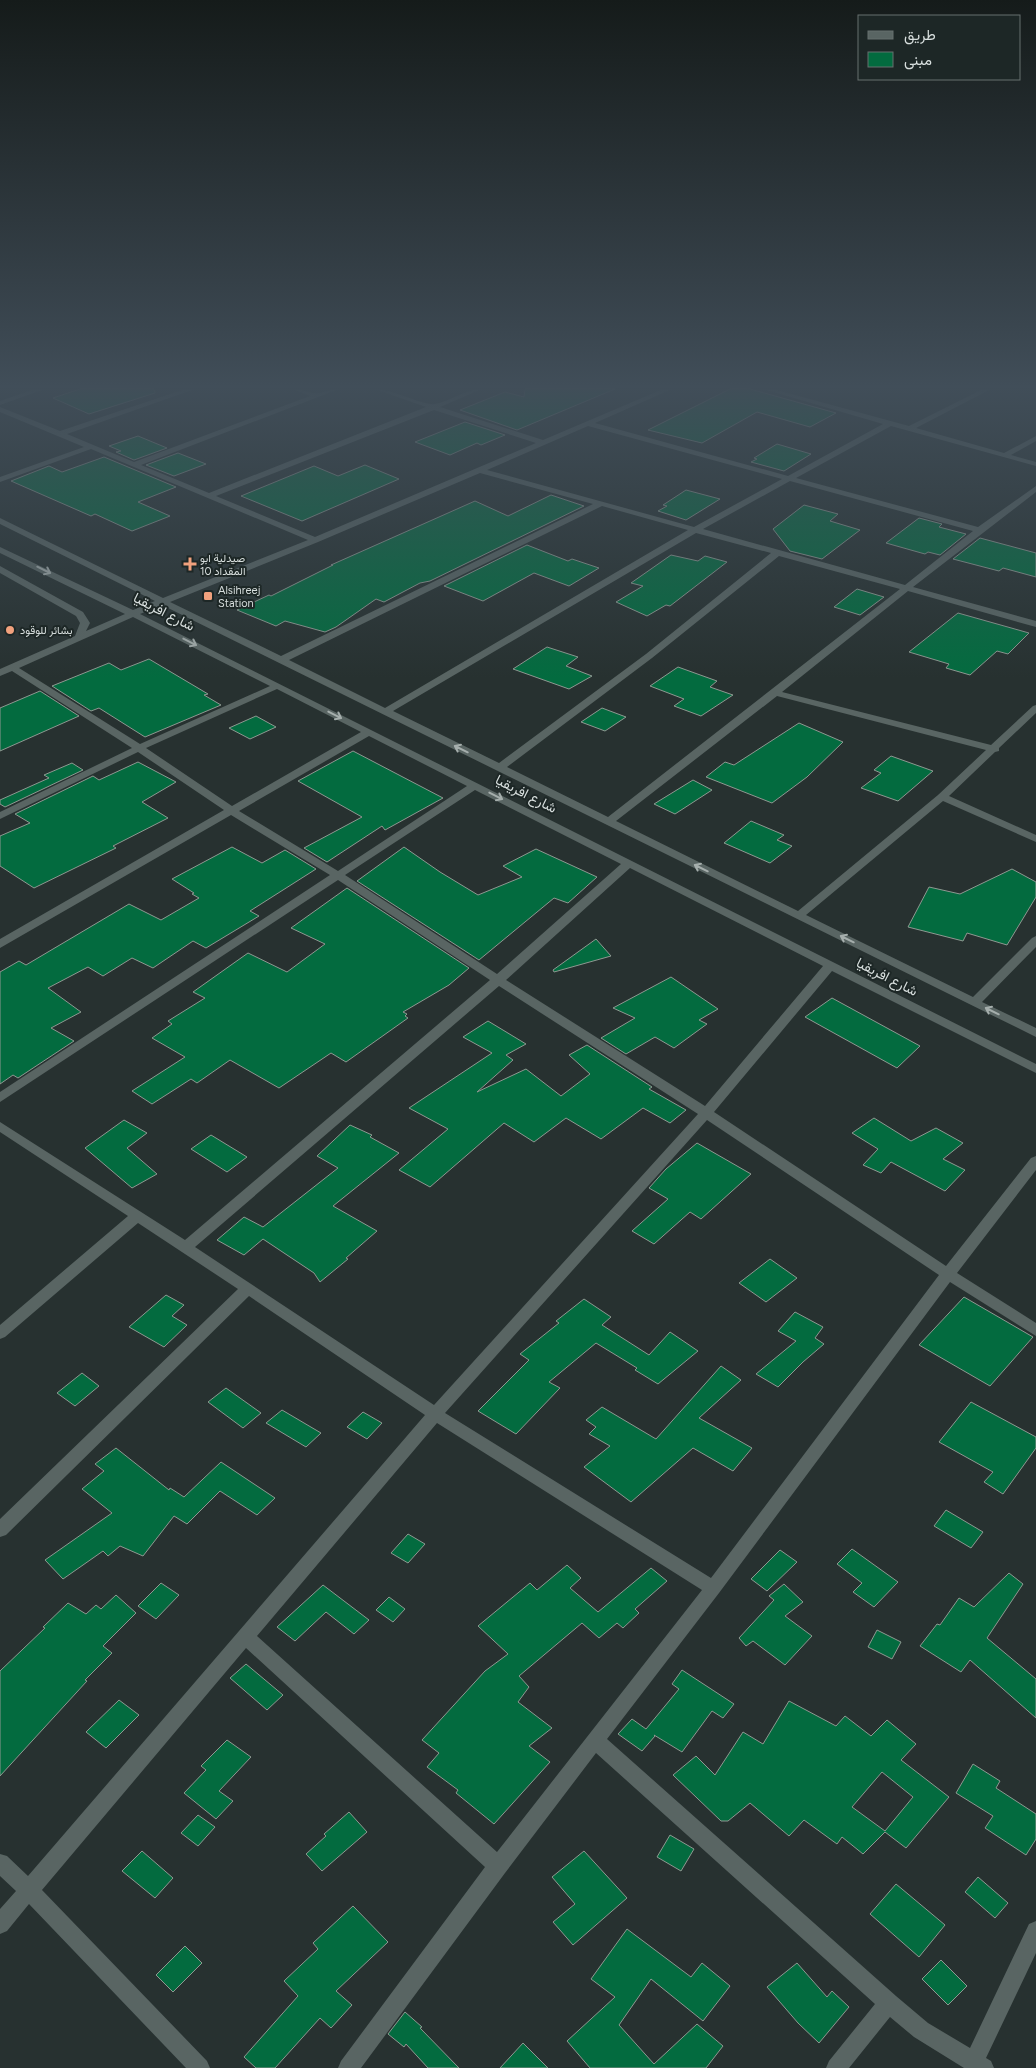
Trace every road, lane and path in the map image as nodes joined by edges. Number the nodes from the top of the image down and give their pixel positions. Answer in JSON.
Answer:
{"nodes":[{"id":1,"x":183,"y":486,"type":"edge"},
{"id":2,"x":235,"y":486,"type":"edge"},
{"id":3,"x":443,"y":486,"type":"edge"},
{"id":4,"x":534,"y":486,"type":"edge"},
{"id":5,"x":774,"y":486,"type":"edge"},
{"id":6,"x":816,"y":486,"type":"edge"},
{"id":7,"x":1036,"y":488,"type":"edge"},
{"id":8,"x":208,"y":496,"type":"junction"},
{"id":9,"x":600,"y":504,"type":"junction"},
{"id":10,"x":0,"y":521,"type":"edge"},
{"id":11,"x":979,"y":530,"type":"junction"},
{"id":12,"x":692,"y":531,"type":"junction"},
{"id":13,"x":315,"y":540,"type":"junction"},
{"id":14,"x":0,"y":550,"type":"edge"},
{"id":15,"x":777,"y":553,"type":"junction"},
{"id":16,"x":0,"y":569,"type":"edge"},
{"id":17,"x":9,"y":574,"type":"junction"},
{"id":18,"x":0,"y":578,"type":"edge"},
{"id":19,"x":905,"y":588,"type":"junction"},
{"id":20,"x":163,"y":602,"type":"junction"},
{"id":21,"x":134,"y":613,"type":"junction"},
{"id":22,"x":1036,"y":624,"type":"edge"},
{"id":23,"x":79,"y":638,"type":"junction"},
{"id":24,"x":281,"y":660,"type":"junction"},
{"id":25,"x":13,"y":668,"type":"junction"},
{"id":26,"x":0,"y":673,"type":"edge"},
{"id":27,"x":277,"y":686,"type":"junction"},
{"id":28,"x":775,"y":693,"type":"junction"},
{"id":29,"x":1036,"y":708,"type":"edge"},
{"id":30,"x":385,"y":712,"type":"junction"},
{"id":31,"x":368,"y":732,"type":"junction"},
{"id":32,"x":139,"y":748,"type":"junction"},
{"id":33,"x":995,"y":749,"type":"junction"},
{"id":34,"x":499,"y":768,"type":"junction"},
{"id":35,"x":475,"y":785,"type":"junction"},
{"id":36,"x":942,"y":797,"type":"junction"},
{"id":37,"x":232,"y":811,"type":"junction"},
{"id":38,"x":0,"y":816,"type":"edge"},
{"id":39,"x":608,"y":822,"type":"junction"},
{"id":40,"x":1036,"y":839,"type":"edge"},
{"id":41,"x":629,"y":863,"type":"junction"},
{"id":42,"x":338,"y":875,"type":"junction"},
{"id":43,"x":798,"y":916,"type":"junction"},
{"id":44,"x":1036,"y":940,"type":"edge"},
{"id":45,"x":0,"y":944,"type":"edge"},
{"id":46,"x":831,"y":965,"type":"junction"},
{"id":47,"x":498,"y":980,"type":"junction"},
{"id":48,"x":974,"y":1002,"type":"junction"},
{"id":49,"x":1036,"y":1033,"type":"edge"},
{"id":50,"x":1036,"y":1068,"type":"edge"},
{"id":51,"x":0,"y":1098,"type":"edge"},
{"id":52,"x":706,"y":1113,"type":"junction"},
{"id":53,"x":0,"y":1126,"type":"edge"},
{"id":54,"x":1036,"y":1160,"type":"edge"},
{"id":55,"x":137,"y":1216,"type":"junction"},
{"id":56,"x":186,"y":1247,"type":"junction"},
{"id":57,"x":948,"y":1274,"type":"junction"},
{"id":58,"x":248,"y":1288,"type":"junction"},
{"id":59,"x":1036,"y":1330,"type":"edge"},
{"id":60,"x":0,"y":1333,"type":"edge"},
{"id":61,"x":435,"y":1414,"type":"junction"},
{"id":62,"x":0,"y":1530,"type":"edge"},
{"id":63,"x":713,"y":1588,"type":"junction"},
{"id":64,"x":246,"y":1637,"type":"junction"},
{"id":65,"x":596,"y":1741,"type":"junction"},
{"id":66,"x":0,"y":1862,"type":"edge"},
{"id":67,"x":498,"y":1866,"type":"junction"},
{"id":68,"x":30,"y":1890,"type":"junction"},
{"id":69,"x":0,"y":1924,"type":"edge"},
{"id":70,"x":1036,"y":1931,"type":"edge"},
{"id":71,"x":889,"y":2004,"type":"junction"},
{"id":72,"x":979,"y":2065,"type":"edge"},
{"id":73,"x":200,"y":2068,"type":"edge"},
{"id":74,"x":348,"y":2068,"type":"edge"},
{"id":75,"x":836,"y":2068,"type":"edge"}],
"edges":[{"from":1,"to":8,"type":"street"},
{"from":2,"to":8,"type":"street"},
{"from":3,"to":13,"type":"street"},
{"from":4,"to":9,"type":"street"},
{"from":5,"to":12,"type":"street"},
{"from":6,"to":11,"type":"street"},
{"from":7,"to":11,"type":"street"},
{"from":8,"to":13,"type":"street"},
{"from":9,"to":12,"type":"street"},
{"from":9,"to":24,"type":"street"},
{"from":10,"to":20,"type":"street","name":"شارع افريقيا"},
{"from":11,"to":19,"type":"street"},
{"from":12,"to":15,"type":"street"},
{"from":12,"to":30,"type":"street"},
{"from":13,"to":20,"type":"street"},
{"from":14,"to":21,"type":"street","name":"شارع افريقيا","one_way":true},
{"from":15,"to":19,"type":"street"},
{"from":15,"to":34,"type":"street"},
{"from":16,"to":17,"type":"street"},
{"from":17,"to":18,"type":"street"},
{"from":17,"to":23,"type":"street"},
{"from":19,"to":22,"type":"street"},
{"from":19,"to":28,"type":"street"},
{"from":20,"to":21,"type":"street"},
{"from":20,"to":24,"type":"street","name":"شارع افريقيا"},
{"from":21,"to":23,"type":"street"},
{"from":21,"to":27,"type":"street","name":"شارع افريقيا","one_way":true},
{"from":23,"to":25,"type":"street"},
{"from":24,"to":30,"type":"street","name":"شارع افريقيا"},
{"from":25,"to":26,"type":"street"},
{"from":25,"to":32,"type":"street"},
{"from":27,"to":31,"type":"street","name":"شارع افريقيا","one_way":true},
{"from":27,"to":32,"type":"street"},
{"from":28,"to":33,"type":"street"},
{"from":28,"to":39,"type":"street"},
{"from":29,"to":33,"type":"street"},
{"from":34,"to":30,"type":"street","name":"شارع افريقيا","one_way":true},
{"from":31,"to":35,"type":"street","name":"شارع افريقيا"},
{"from":31,"to":37,"type":"street"},
{"from":32,"to":37,"type":"street"},
{"from":32,"to":38,"type":"street"},
{"from":33,"to":36,"type":"street"},
{"from":34,"to":39,"type":"street","name":"شارع افريقيا"},
{"from":35,"to":41,"type":"street","name":"شارع افريقيا","one_way":true},
{"from":35,"to":42,"type":"street"},
{"from":36,"to":40,"type":"street"},
{"from":36,"to":43,"type":"street"},
{"from":37,"to":42,"type":"street"},
{"from":37,"to":45,"type":"street"},
{"from":43,"to":39,"type":"street","name":"شارع افريقيا","one_way":true},
{"from":41,"to":46,"type":"street","name":"شارع افريقيا"},
{"from":41,"to":47,"type":"street"},
{"from":42,"to":47,"type":"street"},
{"from":42,"to":51,"type":"street"},
{"from":48,"to":43,"type":"street","name":"شارع افريقيا","one_way":true},
{"from":44,"to":48,"type":"street"},
{"from":46,"to":50,"type":"street","name":"شارع افريقيا"},
{"from":46,"to":52,"type":"street"},
{"from":47,"to":52,"type":"street"},
{"from":47,"to":56,"type":"street"},
{"from":49,"to":48,"type":"street","name":"شارع افريقيا","one_way":true},
{"from":52,"to":57,"type":"street"},
{"from":52,"to":61,"type":"street"},
{"from":53,"to":55,"type":"street"},
{"from":54,"to":57,"type":"street"},
{"from":55,"to":56,"type":"street"},
{"from":55,"to":60,"type":"street"},
{"from":56,"to":58,"type":"street"},
{"from":57,"to":59,"type":"street"},
{"from":57,"to":63,"type":"street"},
{"from":58,"to":61,"type":"street"},
{"from":58,"to":62,"type":"street"},
{"from":61,"to":63,"type":"street"},
{"from":61,"to":64,"type":"street"},
{"from":63,"to":65,"type":"street"},
{"from":64,"to":67,"type":"street"},
{"from":64,"to":68,"type":"street"},
{"from":65,"to":67,"type":"street"},
{"from":65,"to":71,"type":"street"},
{"from":66,"to":68,"type":"street"},
{"from":67,"to":74,"type":"street"},
{"from":68,"to":69,"type":"street"},
{"from":68,"to":73,"type":"street"},
{"from":70,"to":72,"type":"street"},
{"from":71,"to":72,"type":"street"},
{"from":71,"to":75,"type":"street"}]}
